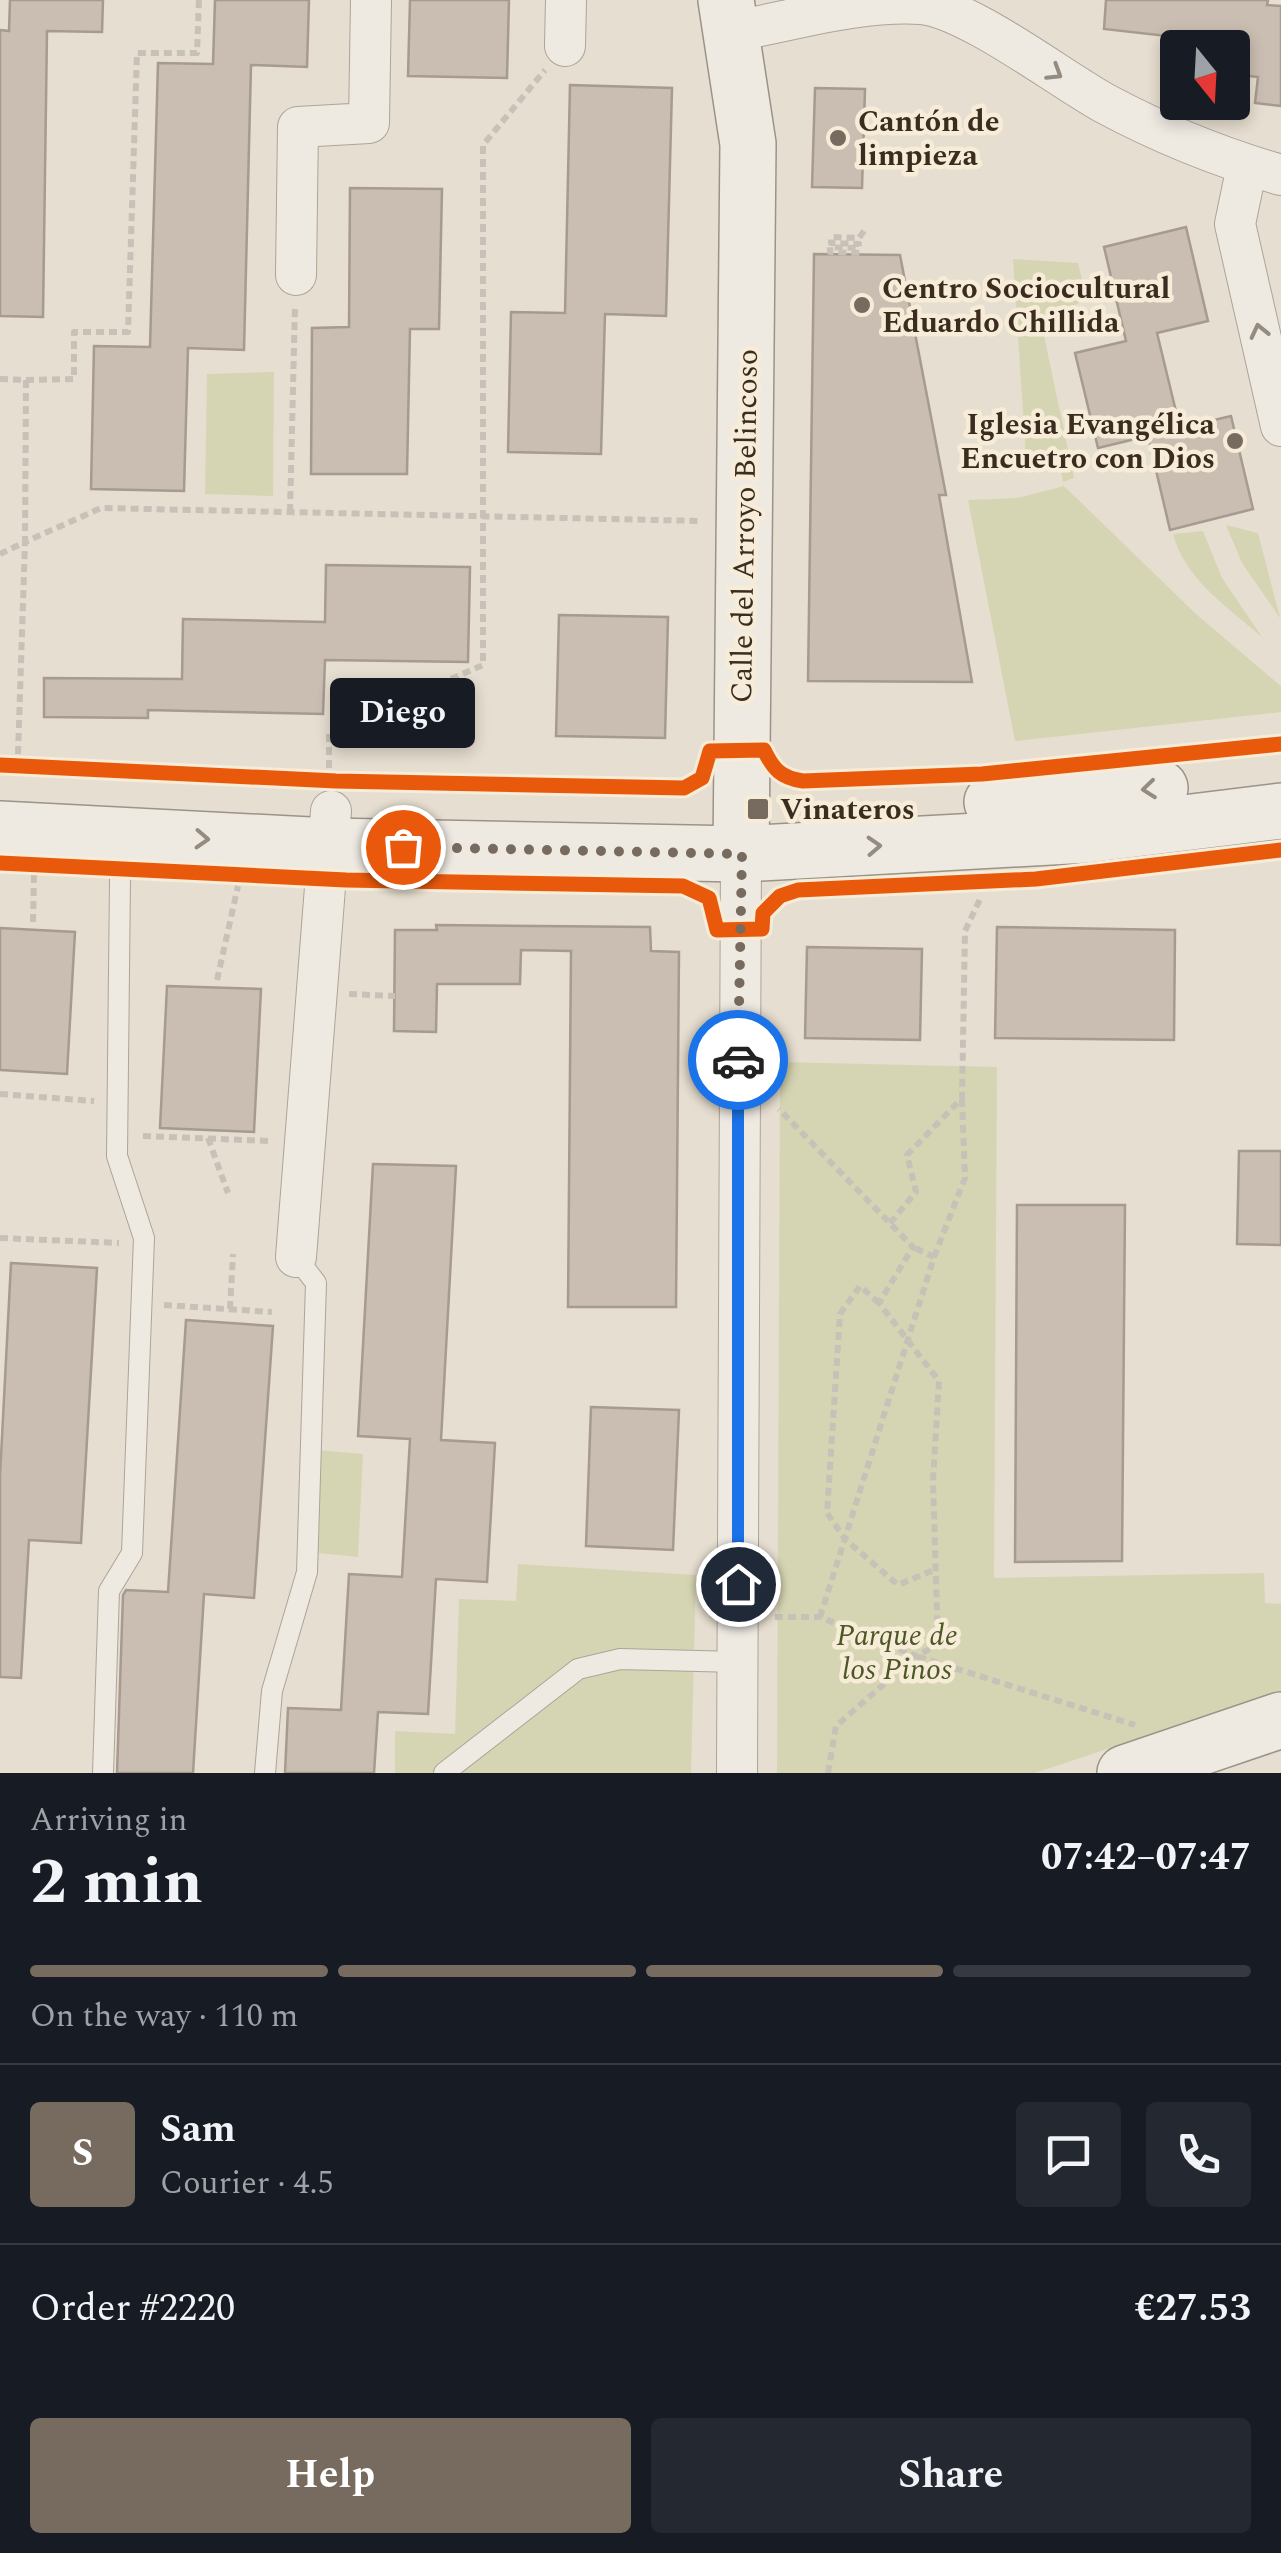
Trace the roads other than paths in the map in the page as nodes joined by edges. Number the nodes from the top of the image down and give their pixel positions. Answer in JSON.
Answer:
{"nodes":[{"id":1,"x":371,"y":0,"type":"edge"},
{"id":2,"x":566,"y":0,"type":"edge"},
{"id":3,"x":729,"y":15,"type":"edge"},
{"id":4,"x":990,"y":16,"type":"edge"},
{"id":5,"x":565,"y":46,"type":"road end"},
{"id":6,"x":1264,"y":170,"type":"edge"},
{"id":7,"x":296,"y":275,"type":"road end"},
{"id":8,"x":1281,"y":426,"type":"edge"},
{"id":9,"x":18,"y":772,"type":"edge"},
{"id":10,"x":1281,"y":775,"type":"edge"},
{"id":11,"x":330,"y":797,"type":"junction"},
{"id":12,"x":1281,"y":811,"type":"edge"},
{"id":13,"x":741,"y":835,"type":"junction"},
{"id":14,"x":9,"y":846,"type":"edge"},
{"id":15,"x":120,"y":879,"type":"dead end"},
{"id":16,"x":296,"y":1257,"type":"joint"},
{"id":17,"x":737,"y":1662,"type":"junction"},
{"id":18,"x":1280,"y":1720,"type":"edge"},
{"id":19,"x":1143,"y":1767,"type":"edge"},
{"id":20,"x":103,"y":1773,"type":"edge"},
{"id":21,"x":265,"y":1773,"type":"edge"},
{"id":22,"x":444,"y":1773,"type":"edge"},
{"id":23,"x":737,"y":1773,"type":"edge"}],
"edges":[{"from":1,"to":7,"type":"street"},
{"from":2,"to":5,"type":"street"},
{"from":3,"to":4,"type":"street"},
{"from":3,"to":13,"type":"main road","name":"Calle del Arroyo Belincoso"},
{"from":4,"to":6,"type":"street","one_way":true},
{"from":8,"to":6,"type":"street","one_way":true},
{"from":9,"to":11,"type":"main road"},
{"from":10,"to":13,"type":"main road","one_way":true},
{"from":11,"to":13,"type":"main road"},
{"from":14,"to":11,"type":"main road","one_way":true},
{"from":11,"to":16,"type":"street"},
{"from":13,"to":12,"type":"main road","one_way":true},
{"from":13,"to":17,"type":"street","name":"Calle del Arroyo Belincoso"},
{"from":15,"to":20,"type":"lane"},
{"from":16,"to":21,"type":"lane"},
{"from":17,"to":22,"type":"lane"},
{"from":17,"to":23,"type":"street","name":"Calle del Arroyo Belincoso"},
{"from":18,"to":19,"type":"main road"}]}
